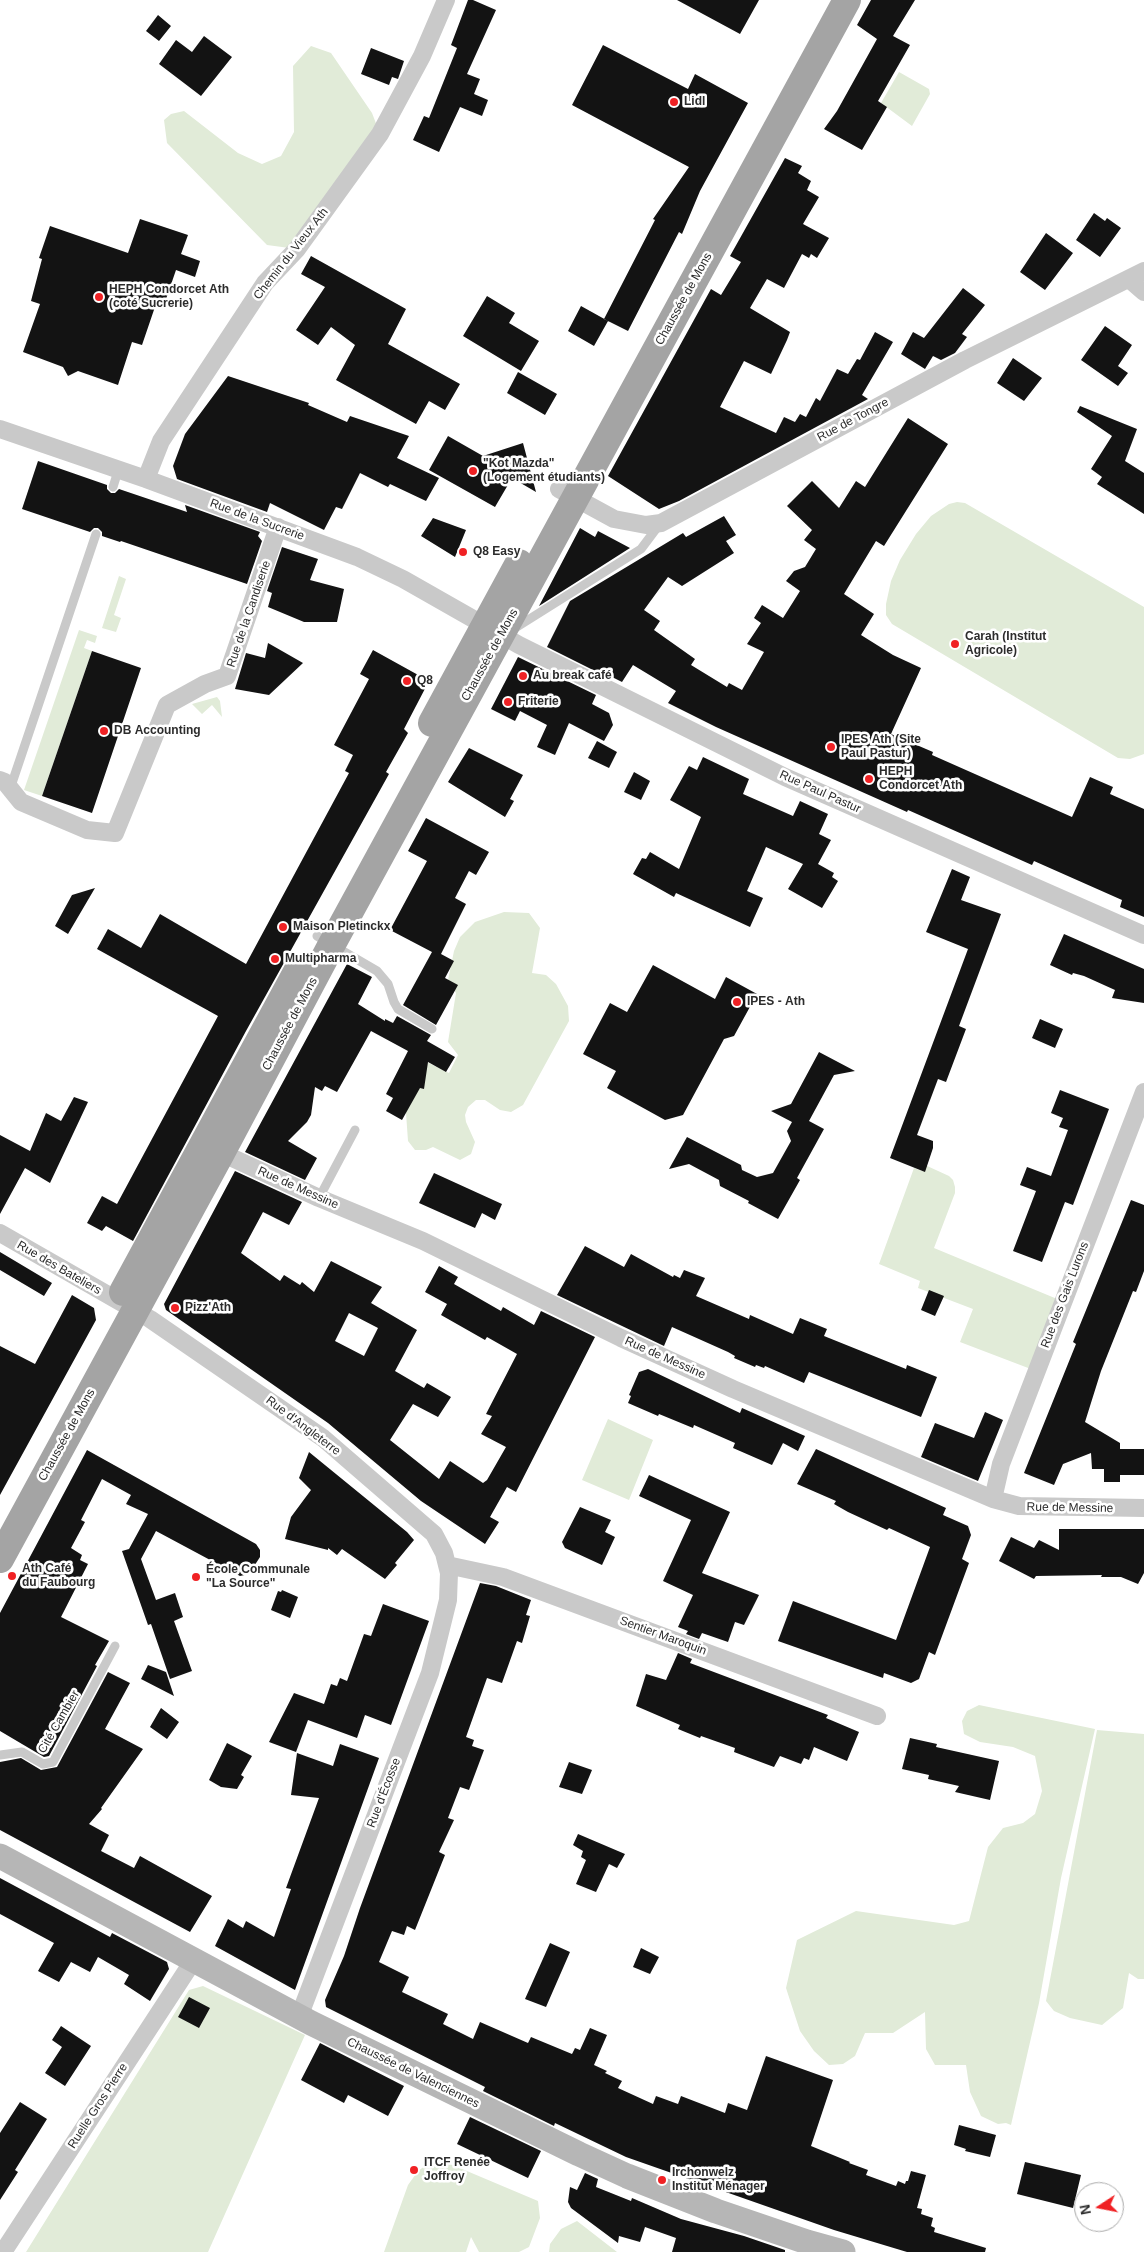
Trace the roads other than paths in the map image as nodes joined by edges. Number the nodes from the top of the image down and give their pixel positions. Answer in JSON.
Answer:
{"nodes":[{"id":1,"x":446,"y":0,"type":"edge"},
{"id":2,"x":826,"y":0,"type":"edge"},
{"id":3,"x":847,"y":0,"type":"edge"},
{"id":4,"x":1144,"y":271,"type":"edge"},
{"id":5,"x":1128,"y":280,"type":"junction"},
{"id":6,"x":1144,"y":292,"type":"edge"},
{"id":7,"x":0,"y":430,"type":"edge"},
{"id":8,"x":146,"y":480,"type":"junction"},
{"id":9,"x":567,"y":494,"type":"junction"},
{"id":10,"x":661,"y":523,"type":"junction"},
{"id":11,"x":278,"y":527,"type":"junction"},
{"id":12,"x":96,"y":534,"type":"dead end"},
{"id":13,"x":494,"y":631,"type":"junction"},
{"id":14,"x":5,"y":784,"type":"edge"},
{"id":15,"x":1144,"y":935,"type":"edge"},
{"id":16,"x":325,"y":940,"type":"junction"},
{"id":17,"x":432,"y":1029,"type":"dead end"},
{"id":18,"x":1144,"y":1092,"type":"edge"},
{"id":19,"x":355,"y":1130,"type":"dead end"},
{"id":20,"x":212,"y":1149,"type":"junction"},
{"id":21,"x":319,"y":1198,"type":"junction"},
{"id":22,"x":0,"y":1233,"type":"edge"},
{"id":23,"x":126,"y":1307,"type":"junction"},
{"id":24,"x":993,"y":1499,"type":"junction"},
{"id":25,"x":1144,"y":1508,"type":"edge"},
{"id":26,"x":0,"y":1523,"type":"edge"},
{"id":27,"x":0,"y":1560,"type":"edge"},
{"id":28,"x":448,"y":1565,"type":"junction"},
{"id":29,"x":115,"y":1646,"type":"dead end"},
{"id":30,"x":877,"y":1716,"type":"dead end"},
{"id":31,"x":0,"y":1755,"type":"edge"},
{"id":32,"x":0,"y":1856,"type":"edge"},
{"id":33,"x":193,"y":1960,"type":"junction"},
{"id":34,"x":299,"y":2017,"type":"junction"},
{"id":35,"x":3,"y":2252,"type":"edge"},
{"id":36,"x":843,"y":2252,"type":"edge"}],
"edges":[{"from":1,"to":8,"type":"street","name":"Chemin du Vieux Ath"},
{"from":2,"to":9,"type":"main road","name":"Chaussée de Mons"},
{"from":3,"to":9,"type":"main road","name":"Chaussée de Mons"},
{"from":4,"to":5,"type":"street","name":"Rue de Tongre"},
{"from":5,"to":6,"type":"street"},
{"from":5,"to":10,"type":"street","name":"Rue de Tongre"},
{"from":7,"to":8,"type":"street","name":"Rue de la Sucrerie"},
{"from":8,"to":11,"type":"street","name":"Rue de la Sucrerie"},
{"from":9,"to":10,"type":"street","name":"Rue de Tongre"},
{"from":9,"to":13,"type":"main road","name":"Chaussée de Mons"},
{"from":10,"to":13,"type":"lane"},
{"from":11,"to":13,"type":"street","name":"Rue de la Sucrerie"},
{"from":11,"to":14,"type":"street","name":"Rue de la Candiserie"},
{"from":12,"to":14,"type":"lane"},
{"from":13,"to":15,"type":"street","name":"Rue Paul Pastur"},
{"from":13,"to":16,"type":"main road","name":"Chaussée de Mons"},
{"from":16,"to":17,"type":"lane"},
{"from":16,"to":20,"type":"main road","name":"Chaussée de Mons"},
{"from":18,"to":24,"type":"street","name":"Rue des Gais Lurons"},
{"from":19,"to":21,"type":"lane"},
{"from":20,"to":21,"type":"street","name":"Rue de Messine"},
{"from":20,"to":23,"type":"main road","name":"Chaussée de Mons"},
{"from":21,"to":24,"type":"street","name":"Rue de Messine"},
{"from":22,"to":23,"type":"street","name":"Rue des Bateliers"},
{"from":23,"to":26,"type":"main road","name":"Chaussée de Mons"},
{"from":23,"to":27,"type":"main road","name":"Chaussée de Mons"},
{"from":23,"to":28,"type":"street","name":"Rue d'Angleterre"},
{"from":24,"to":25,"type":"street","name":"Rue de Messine"},
{"from":28,"to":30,"type":"street","name":"Sentier Maroquin"},
{"from":28,"to":34,"type":"street","name":"Rue d'Écosse"},
{"from":29,"to":31,"type":"lane","name":"Cité Cambier"},
{"from":32,"to":33,"type":"main road","name":"Chaussée de Valenciennes"},
{"from":33,"to":34,"type":"main road","name":"Chaussée de Valenciennes"},
{"from":33,"to":35,"type":"street","name":"Ruelle Gros Pierre"},
{"from":34,"to":36,"type":"main road","name":"Chaussée de Valenciennes"}]}
